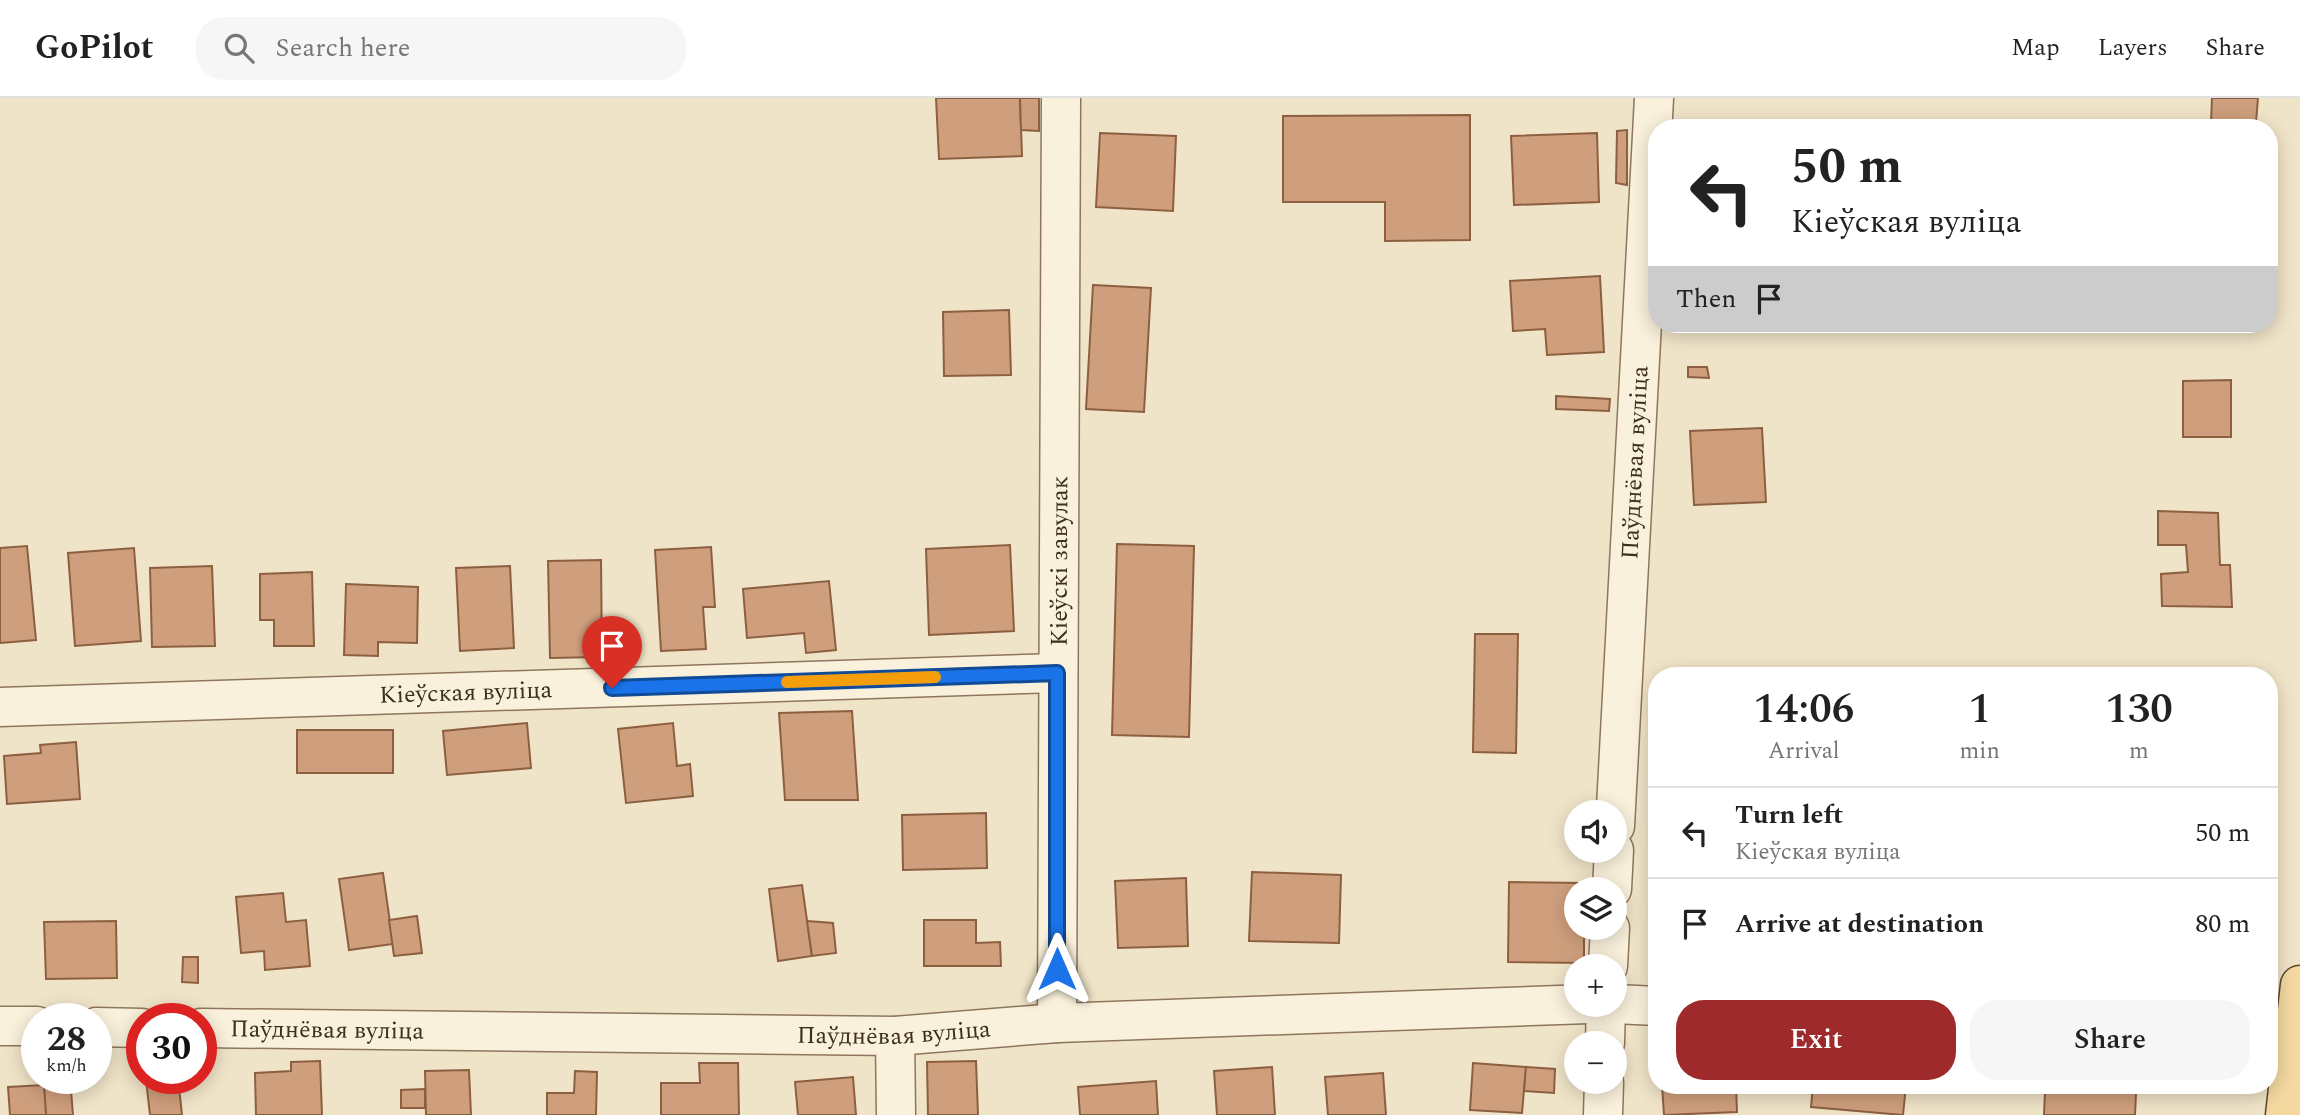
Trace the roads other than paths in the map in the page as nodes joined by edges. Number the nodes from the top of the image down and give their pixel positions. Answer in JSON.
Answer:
{"nodes":[{"id":1,"x":1061,"y":98,"type":"edge"},
{"id":2,"x":1654,"y":98,"type":"edge"},
{"id":3,"x":1653,"y":119,"type":"edge"},
{"id":4,"x":1648,"y":210,"type":"edge"},
{"id":5,"x":1057,"y":673,"type":"junction"},
{"id":6,"x":0,"y":707,"type":"edge"},
{"id":7,"x":1616,"y":800,"type":"edge"},
{"id":8,"x":2300,"y":985,"type":"edge"},
{"id":9,"x":1564,"y":1005,"type":"edge"},
{"id":10,"x":1627,"y":1005,"type":"edge"},
{"id":11,"x":1648,"y":1006,"type":"edge"},
{"id":12,"x":1057,"y":1023,"type":"junction"},
{"id":13,"x":0,"y":1026,"type":"edge"},
{"id":14,"x":21,"y":1026,"type":"edge"},
{"id":15,"x":217,"y":1028,"type":"edge"},
{"id":16,"x":2282,"y":1034,"type":"edge"},
{"id":17,"x":895,"y":1036,"type":"junction"},
{"id":18,"x":1604,"y":1094,"type":"edge"},
{"id":19,"x":895,"y":1115,"type":"edge"},
{"id":20,"x":1603,"y":1115,"type":"edge"},
{"id":21,"x":2285,"y":1115,"type":"edge"}],
"edges":[{"from":1,"to":5,"type":"street","name":"Кіеўскі завулак"},
{"from":2,"to":3,"type":"street","name":"Паўднёвая вуліца"},
{"from":4,"to":7,"type":"street","name":"Паўднёвая вуліца"},
{"from":5,"to":6,"type":"street","name":"Кіеўская вуліца"},
{"from":5,"to":12,"type":"street","name":"Кіеўскі завулак"},
{"from":8,"to":16,"type":"main road"},
{"from":9,"to":12,"type":"street","name":"Паўднёвая вуліца"},
{"from":10,"to":11,"type":"street"},
{"from":12,"to":17,"type":"street","name":"Паўднёвая вуліца"},
{"from":13,"to":14,"type":"street"},
{"from":15,"to":17,"type":"street","name":"Паўднёвая вуліца"},
{"from":16,"to":21,"type":"main road"},
{"from":17,"to":19,"type":"street"},
{"from":18,"to":20,"type":"street"}]}
